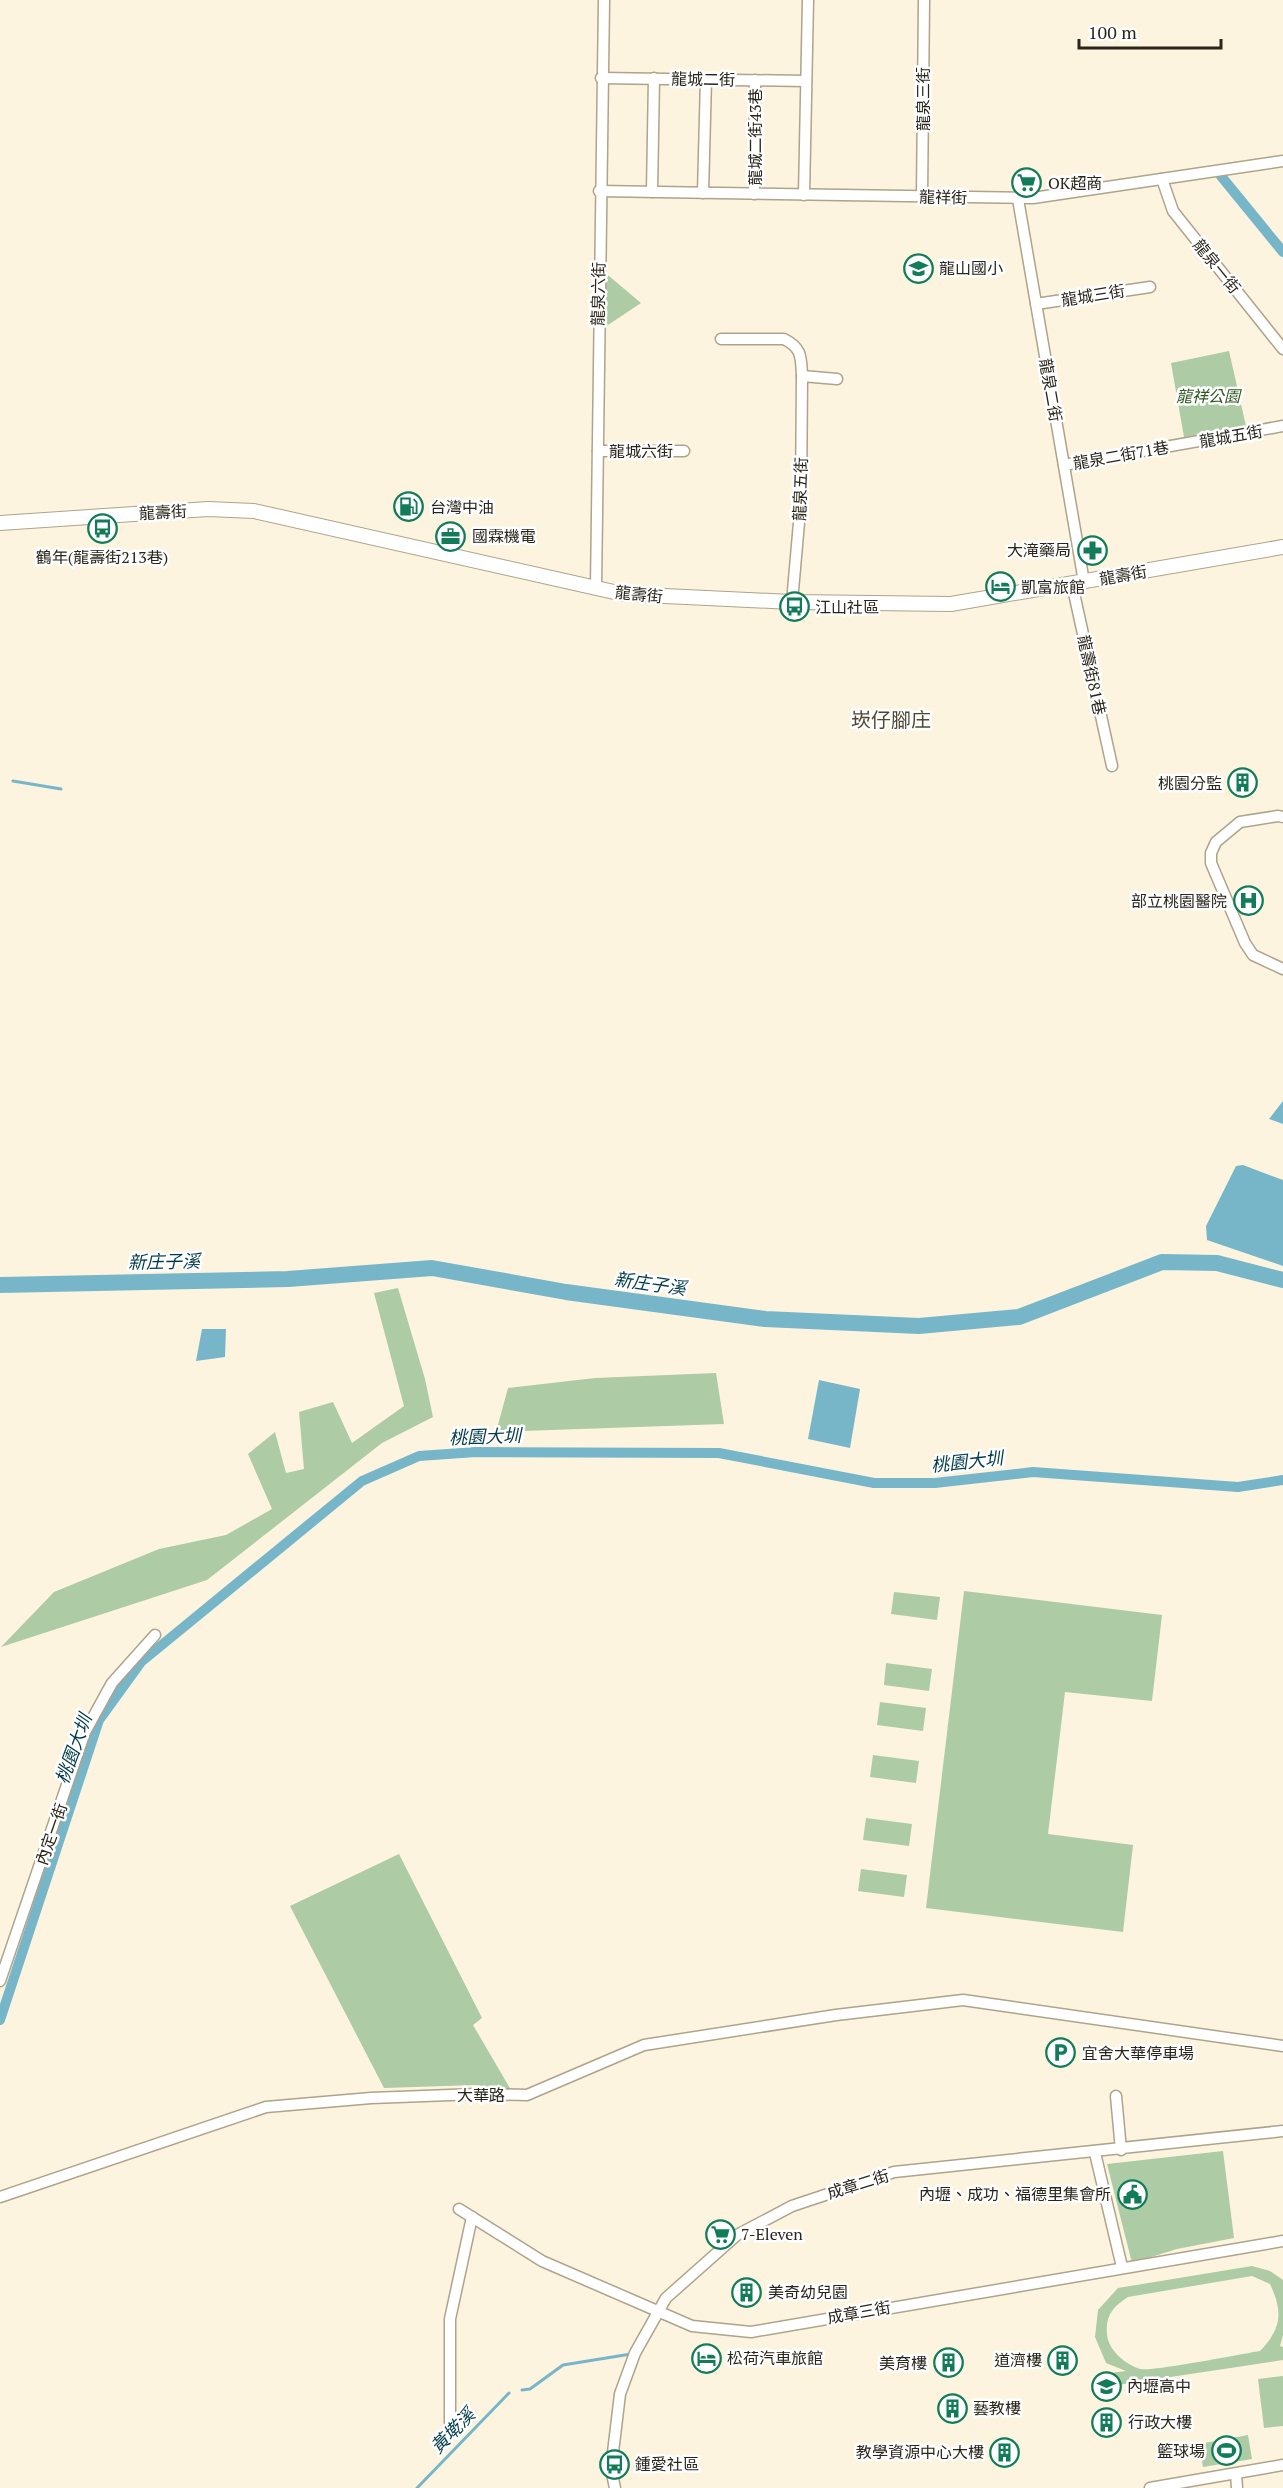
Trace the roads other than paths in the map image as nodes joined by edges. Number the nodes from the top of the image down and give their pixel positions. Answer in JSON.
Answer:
{"nodes":[{"id":1,"x":604,"y":0,"type":"edge"},
{"id":2,"x":808,"y":0,"type":"edge"},
{"id":3,"x":924,"y":0,"type":"edge"},
{"id":4,"x":601,"y":78,"type":"junction"},
{"id":5,"x":654,"y":78,"type":"junction"},
{"id":6,"x":706,"y":79,"type":"junction"},
{"id":7,"x":755,"y":80,"type":"junction"},
{"id":8,"x":806,"y":81,"type":"junction"},
{"id":9,"x":1283,"y":161,"type":"edge"},
{"id":10,"x":1162,"y":179,"type":"junction"},
{"id":11,"x":599,"y":191,"type":"junction"},
{"id":12,"x":652,"y":192,"type":"junction"},
{"id":13,"x":703,"y":193,"type":"junction"},
{"id":14,"x":754,"y":194,"type":"junction"},
{"id":15,"x":804,"y":195,"type":"junction"},
{"id":16,"x":922,"y":197,"type":"junction"},
{"id":17,"x":1018,"y":199,"type":"junction"},
{"id":18,"x":1150,"y":286,"type":"dead end"},
{"id":19,"x":1036,"y":304,"type":"junction"},
{"id":20,"x":721,"y":339,"type":"dead end"},
{"id":21,"x":1283,"y":349,"type":"edge"},
{"id":22,"x":802,"y":376,"type":"junction"},
{"id":23,"x":837,"y":379,"type":"dead end"},
{"id":24,"x":1283,"y":426,"type":"edge"},
{"id":25,"x":1178,"y":445,"type":"joint"},
{"id":26,"x":598,"y":451,"type":"junction"},
{"id":27,"x":684,"y":451,"type":"dead end"},
{"id":28,"x":1064,"y":465,"type":"junction"},
{"id":29,"x":0,"y":524,"type":"edge"},
{"id":30,"x":1283,"y":547,"type":"edge"},
{"id":31,"x":1078,"y":583,"type":"junction"},
{"id":32,"x":596,"y":588,"type":"junction"},
{"id":33,"x":792,"y":602,"type":"junction"},
{"id":34,"x":1112,"y":766,"type":"dead end"},
{"id":35,"x":1283,"y":818,"type":"edge"},
{"id":36,"x":1283,"y":969,"type":"edge"},
{"id":37,"x":155,"y":1635,"type":"dead end"},
{"id":38,"x":0,"y":1981,"type":"edge"},
{"id":39,"x":1283,"y":2046,"type":"edge"},
{"id":40,"x":1116,"y":2096,"type":"dead end"},
{"id":41,"x":1283,"y":2131,"type":"edge"},
{"id":42,"x":1121,"y":2150,"type":"junction"},
{"id":43,"x":1095,"y":2153,"type":"junction"},
{"id":44,"x":0,"y":2197,"type":"edge"},
{"id":45,"x":459,"y":2209,"type":"dead end"},
{"id":46,"x":472,"y":2217,"type":"junction"},
{"id":47,"x":1283,"y":2241,"type":"edge"},
{"id":48,"x":1122,"y":2267,"type":"junction"},
{"id":49,"x":657,"y":2311,"type":"junction"},
{"id":50,"x":450,"y":2423,"type":"dead end"},
{"id":51,"x":1283,"y":2465,"type":"edge"},
{"id":52,"x":1236,"y":2474,"type":"junction"},
{"id":53,"x":615,"y":2488,"type":"edge"},
{"id":54,"x":1150,"y":2488,"type":"edge"},
{"id":55,"x":1237,"y":2488,"type":"edge"}],
"edges":[{"from":1,"to":4,"type":"street","name":"龍泉六街"},
{"from":2,"to":8,"type":"street"},
{"from":3,"to":16,"type":"street","name":"龍泉三街"},
{"from":4,"to":5,"type":"street","name":"龍城二街"},
{"from":4,"to":11,"type":"street","name":"龍泉六街"},
{"from":5,"to":6,"type":"street","name":"龍城二街"},
{"from":5,"to":12,"type":"street"},
{"from":6,"to":7,"type":"street","name":"龍城二街"},
{"from":6,"to":13,"type":"street"},
{"from":7,"to":8,"type":"street","name":"龍城二街"},
{"from":7,"to":14,"type":"street","name":"龍城二街43巷"},
{"from":8,"to":15,"type":"street"},
{"from":9,"to":10,"type":"street","name":"龍祥街"},
{"from":10,"to":17,"type":"street","name":"龍祥街"},
{"from":10,"to":21,"type":"street","name":"龍泉一街"},
{"from":11,"to":12,"type":"street","name":"龍祥街"},
{"from":11,"to":26,"type":"street","name":"龍泉六街"},
{"from":12,"to":13,"type":"street","name":"龍祥街"},
{"from":13,"to":14,"type":"street","name":"龍祥街"},
{"from":14,"to":15,"type":"street","name":"龍祥街"},
{"from":15,"to":16,"type":"street","name":"龍祥街"},
{"from":16,"to":17,"type":"street","name":"龍祥街"},
{"from":17,"to":19,"type":"street","name":"龍泉二街"},
{"from":18,"to":19,"type":"street","name":"龍城三街"},
{"from":19,"to":28,"type":"street","name":"龍泉二街"},
{"from":20,"to":22,"type":"street","name":"龍泉五街"},
{"from":22,"to":23,"type":"street"},
{"from":22,"to":33,"type":"street","name":"龍泉五街"},
{"from":24,"to":25,"type":"street","name":"龍城五街"},
{"from":25,"to":28,"type":"street","name":"龍泉二街71巷"},
{"from":26,"to":27,"type":"street","name":"龍城六街"},
{"from":26,"to":32,"type":"street","name":"龍泉六街"},
{"from":28,"to":31,"type":"street","name":"龍泉二街"},
{"from":29,"to":32,"type":"street","name":"龍壽街"},
{"from":30,"to":31,"type":"street","name":"龍壽街"},
{"from":31,"to":33,"type":"street","name":"龍壽街"},
{"from":31,"to":34,"type":"street","name":"龍壽街81巷"},
{"from":32,"to":33,"type":"street","name":"龍壽街"},
{"from":35,"to":36,"type":"street"},
{"from":37,"to":38,"type":"street","name":"內定一街"},
{"from":39,"to":44,"type":"street","name":"大華路"},
{"from":40,"to":42,"type":"street"},
{"from":41,"to":42,"type":"street","name":"成章二街"},
{"from":42,"to":43,"type":"street","name":"成章二街"},
{"from":43,"to":48,"type":"street"},
{"from":43,"to":49,"type":"street","name":"成章二街"},
{"from":45,"to":46,"type":"street","name":"成章三街"},
{"from":46,"to":49,"type":"street","name":"成章三街"},
{"from":46,"to":50,"type":"street"},
{"from":47,"to":48,"type":"street","name":"成章三街"},
{"from":48,"to":49,"type":"street","name":"成章三街"},
{"from":49,"to":53,"type":"street","name":"成章二街"},
{"from":51,"to":52,"type":"street"},
{"from":52,"to":54,"type":"street"},
{"from":52,"to":55,"type":"street"}]}
